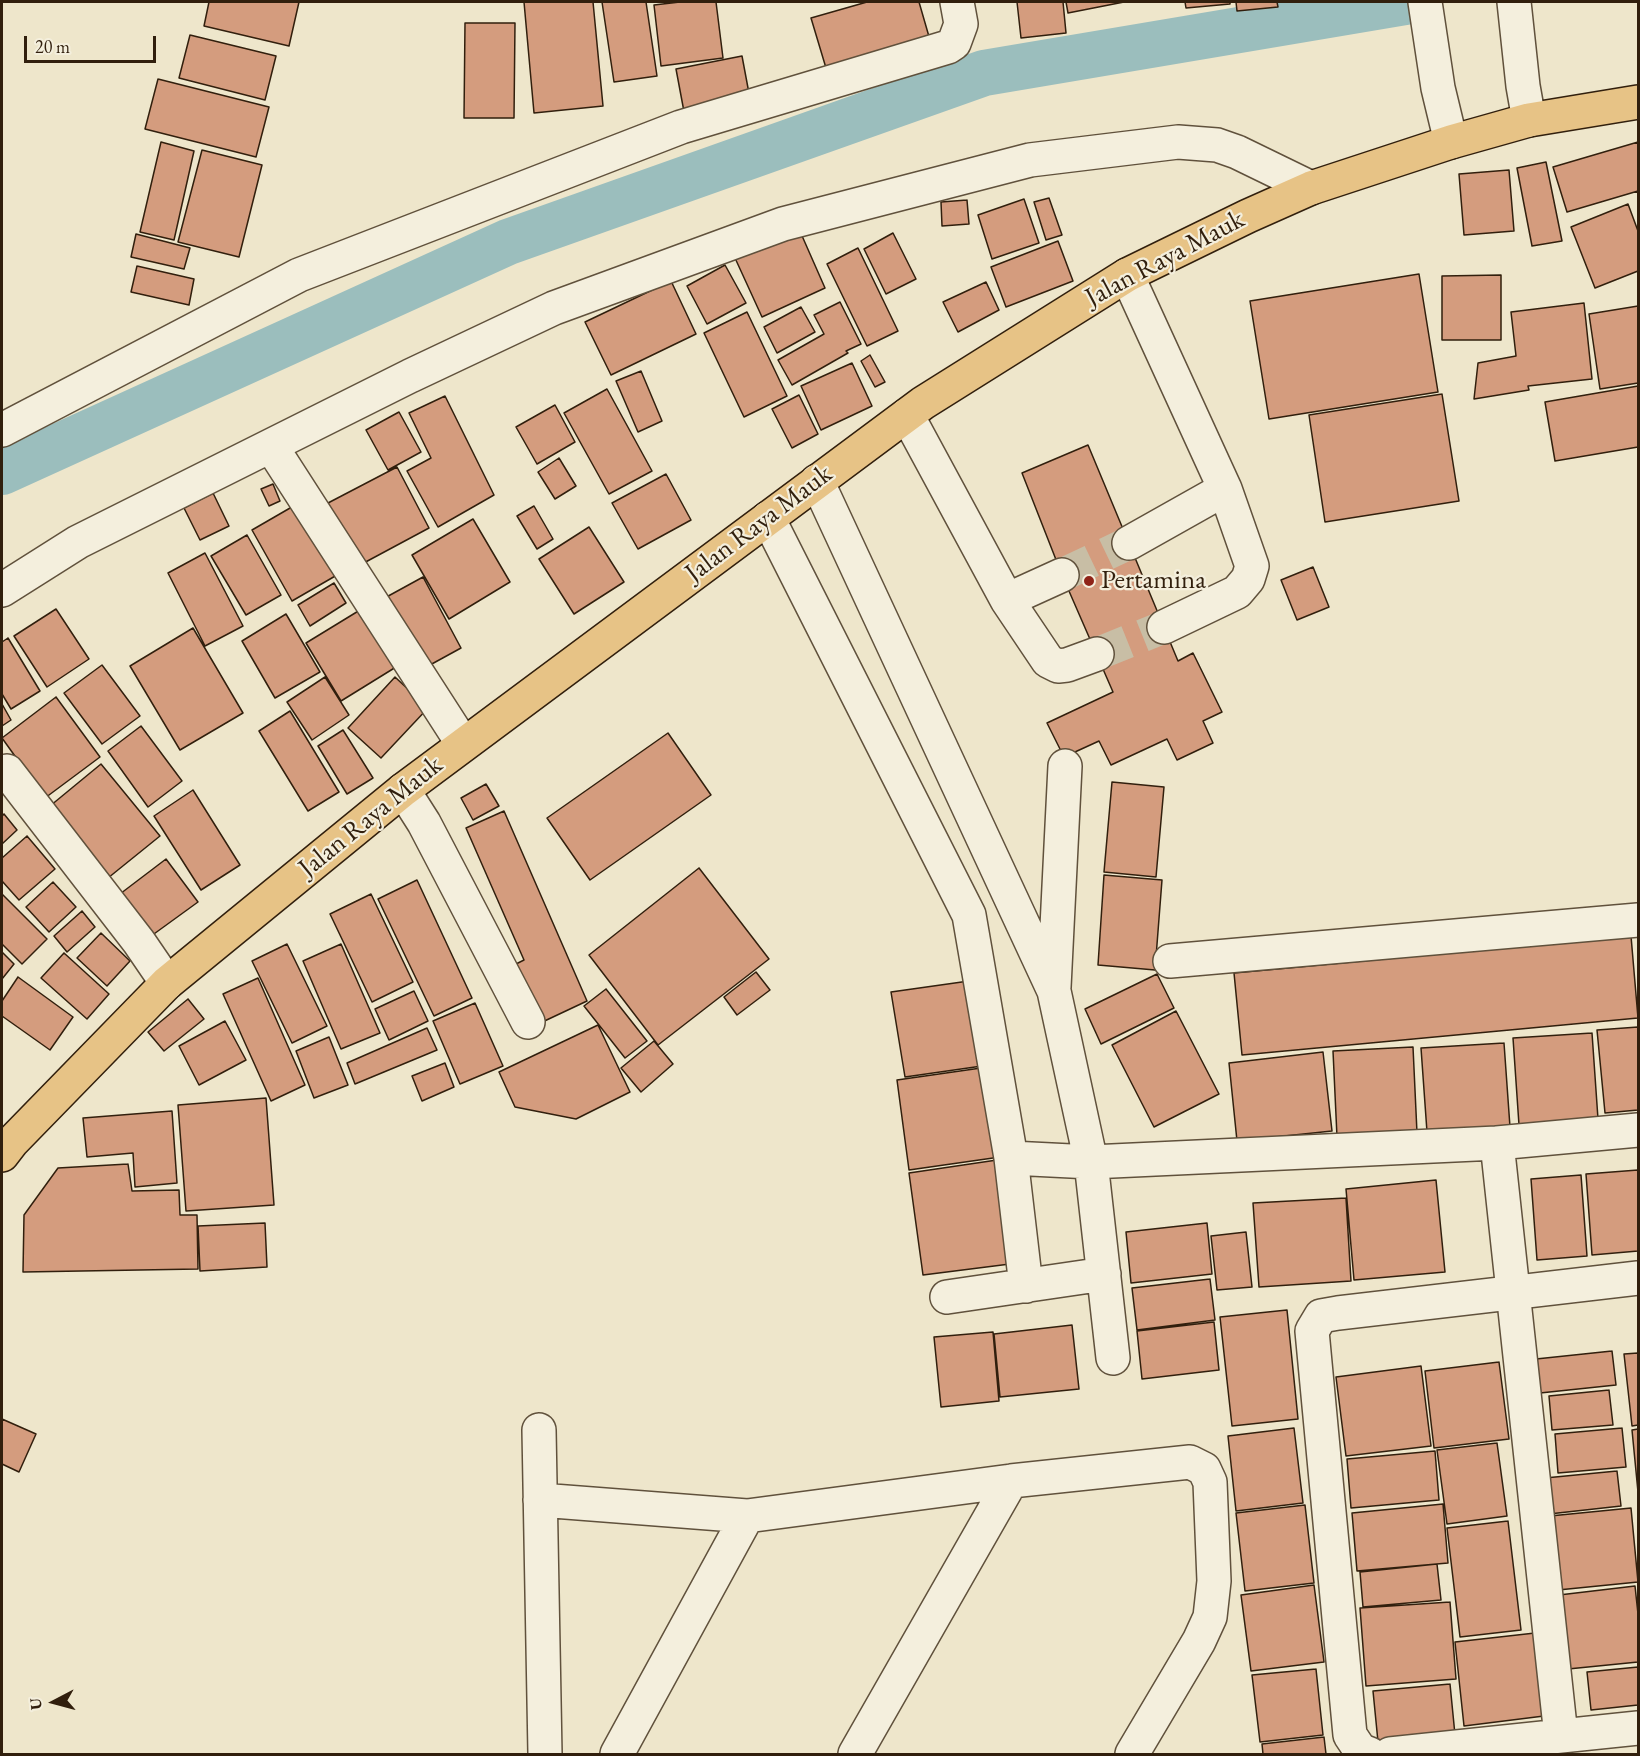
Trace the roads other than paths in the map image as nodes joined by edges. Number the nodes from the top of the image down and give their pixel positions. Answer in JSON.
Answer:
{"nodes":[{"id":1,"x":957,"y":2,"type":"edge"},
{"id":2,"x":1425,"y":2,"type":"edge"},
{"id":3,"x":1514,"y":2,"type":"edge"},
{"id":4,"x":1638,"y":102,"type":"edge"},
{"id":5,"x":1529,"y":120,"type":"junction"},
{"id":6,"x":1450,"y":141,"type":"junction"},
{"id":7,"x":1311,"y":188,"type":"junction"},
{"id":8,"x":1127,"y":275,"type":"junction"},
{"id":9,"x":907,"y":415,"type":"junction"},
{"id":10,"x":2,"y":430,"type":"edge"},
{"id":11,"x":271,"y":446,"type":"junction"},
{"id":12,"x":817,"y":481,"type":"junction"},
{"id":13,"x":1225,"y":489,"type":"junction"},
{"id":14,"x":768,"y":518,"type":"junction"},
{"id":15,"x":1129,"y":543,"type":"tunnel mouth"},
{"id":16,"x":1062,"y":575,"type":"tunnel mouth"},
{"id":17,"x":2,"y":590,"type":"edge"},
{"id":18,"x":1007,"y":600,"type":"junction"},
{"id":19,"x":1164,"y":627,"type":"tunnel mouth"},
{"id":20,"x":1097,"y":654,"type":"tunnel mouth"},
{"id":21,"x":463,"y":744,"type":"junction"},
{"id":22,"x":1065,"y":766,"type":"dead end"},
{"id":23,"x":7,"y":771,"type":"dead end"},
{"id":24,"x":403,"y":790,"type":"junction"},
{"id":25,"x":1010,"y":898,"type":"junction"},
{"id":26,"x":969,"y":915,"type":"junction"},
{"id":27,"x":1638,"y":920,"type":"edge"},
{"id":28,"x":1170,"y":961,"type":"dead end"},
{"id":29,"x":167,"y":983,"type":"junction"},
{"id":30,"x":1053,"y":991,"type":"junction"},
{"id":31,"x":528,"y":1022,"type":"dead end"},
{"id":32,"x":1638,"y":1130,"type":"edge"},
{"id":33,"x":1497,"y":1143,"type":"junction"},
{"id":34,"x":2,"y":1155,"type":"edge"},
{"id":35,"x":1011,"y":1158,"type":"junction"},
{"id":36,"x":1090,"y":1162,"type":"junction"},
{"id":37,"x":1104,"y":1274,"type":"junction"},
{"id":38,"x":1638,"y":1278,"type":"edge"},
{"id":39,"x":1026,"y":1286,"type":"junction"},
{"id":40,"x":1512,"y":1293,"type":"junction"},
{"id":41,"x":947,"y":1297,"type":"dead end"},
{"id":42,"x":1113,"y":1358,"type":"dead end"},
{"id":43,"x":539,"y":1430,"type":"dead end"},
{"id":44,"x":1011,"y":1481,"type":"junction"},
{"id":45,"x":540,"y":1500,"type":"junction"},
{"id":46,"x":747,"y":1516,"type":"junction"},
{"id":47,"x":1638,"y":1728,"type":"edge"},
{"id":48,"x":1561,"y":1736,"type":"junction"},
{"id":49,"x":545,"y":1755,"type":"edge"},
{"id":50,"x":617,"y":1755,"type":"edge"},
{"id":51,"x":855,"y":1755,"type":"edge"},
{"id":52,"x":1132,"y":1755,"type":"edge"},
{"id":53,"x":1370,"y":1755,"type":"edge"},
{"id":54,"x":1390,"y":1755,"type":"edge"}],
"edges":[{"from":1,"to":10,"type":"street"},
{"from":2,"to":6,"type":"street"},
{"from":3,"to":5,"type":"street"},
{"from":4,"to":5,"type":"main road","name":"Jalan Raya Mauk"},
{"from":5,"to":6,"type":"main road","name":"Jalan Raya Mauk"},
{"from":6,"to":7,"type":"main road","name":"Jalan Raya Mauk"},
{"from":7,"to":8,"type":"main road","name":"Jalan Raya Mauk"},
{"from":7,"to":11,"type":"street"},
{"from":8,"to":9,"type":"main road","name":"Jalan Raya Mauk"},
{"from":8,"to":13,"type":"street"},
{"from":9,"to":12,"type":"main road","name":"Jalan Raya Mauk"},
{"from":9,"to":18,"type":"street"},
{"from":11,"to":17,"type":"street"},
{"from":11,"to":21,"type":"street"},
{"from":12,"to":14,"type":"main road","name":"Jalan Raya Mauk"},
{"from":12,"to":25,"type":"street"},
{"from":13,"to":15,"type":"street"},
{"from":13,"to":19,"type":"street"},
{"from":14,"to":21,"type":"main road","name":"Jalan Raya Mauk"},
{"from":14,"to":26,"type":"street"},
{"from":16,"to":18,"type":"street"},
{"from":18,"to":20,"type":"street"},
{"from":21,"to":24,"type":"main road","name":"Jalan Raya Mauk"},
{"from":22,"to":30,"type":"street"},
{"from":23,"to":29,"type":"street"},
{"from":24,"to":29,"type":"main road","name":"Jalan Raya Mauk"},
{"from":24,"to":31,"type":"street"},
{"from":25,"to":26,"type":"street"},
{"from":25,"to":30,"type":"street"},
{"from":26,"to":35,"type":"street"},
{"from":27,"to":28,"type":"street"},
{"from":29,"to":34,"type":"main road","name":"Jalan Raya Mauk"},
{"from":30,"to":36,"type":"street"},
{"from":32,"to":33,"type":"street"},
{"from":33,"to":36,"type":"street"},
{"from":33,"to":40,"type":"street"},
{"from":35,"to":36,"type":"street"},
{"from":35,"to":39,"type":"street"},
{"from":36,"to":37,"type":"street"},
{"from":37,"to":39,"type":"street"},
{"from":37,"to":42,"type":"street"},
{"from":38,"to":40,"type":"street"},
{"from":39,"to":41,"type":"street"},
{"from":40,"to":48,"type":"street"},
{"from":40,"to":53,"type":"street"},
{"from":43,"to":45,"type":"street"},
{"from":44,"to":46,"type":"street"},
{"from":44,"to":51,"type":"street"},
{"from":44,"to":52,"type":"street"},
{"from":45,"to":46,"type":"street"},
{"from":45,"to":49,"type":"street"},
{"from":46,"to":50,"type":"street"},
{"from":47,"to":48,"type":"street"},
{"from":48,"to":54,"type":"street"}]}
